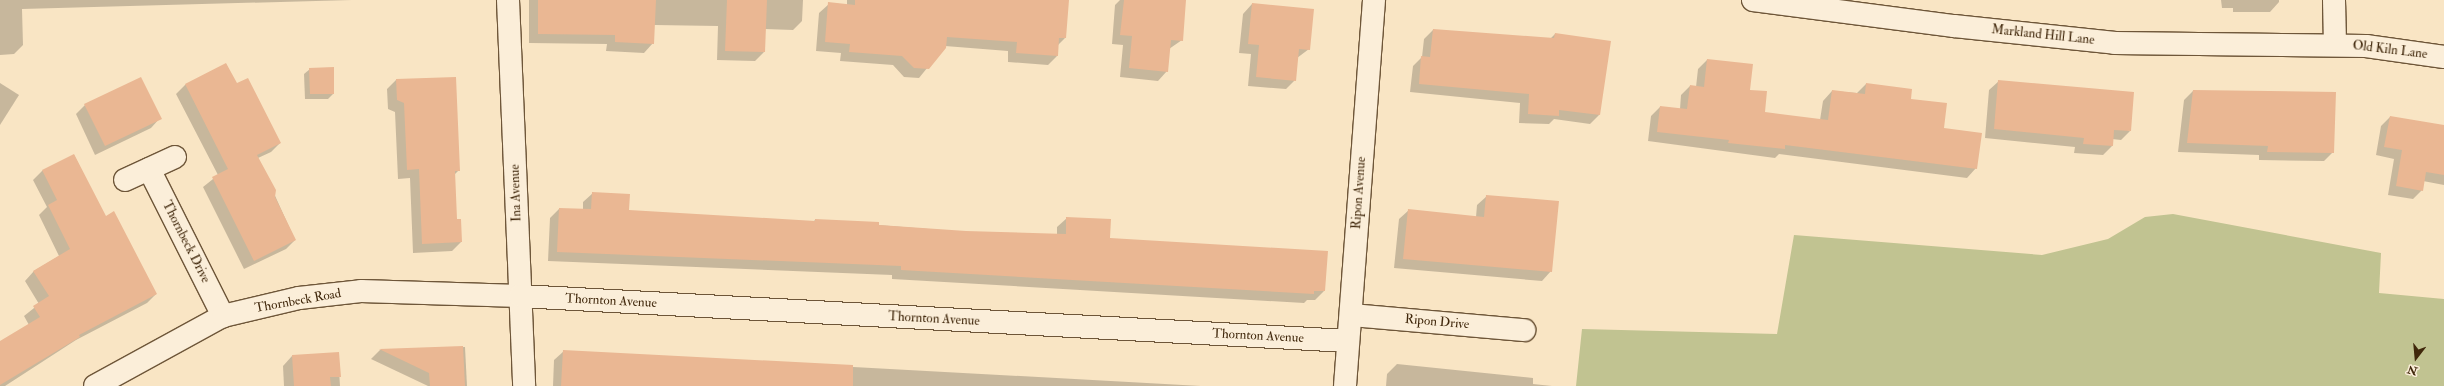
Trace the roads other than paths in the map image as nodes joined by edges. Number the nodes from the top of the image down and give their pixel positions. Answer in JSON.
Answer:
{"nodes":[{"id":1,"x":508,"y":0,"type":"edge"},
{"id":2,"x":1374,"y":0,"type":"edge"},
{"id":3,"x":1753,"y":0,"type":"edge"},
{"id":4,"x":2334,"y":0,"type":"edge"},
{"id":5,"x":2335,"y":44,"type":"junction"},
{"id":6,"x":2444,"y":57,"type":"edge"},
{"id":7,"x":175,"y":157,"type":"dead end"},
{"id":8,"x":149,"y":169,"type":"junction"},
{"id":9,"x":125,"y":180,"type":"dead end"},
{"id":10,"x":520,"y":296,"type":"junction"},
{"id":11,"x":1350,"y":315,"type":"junction"},
{"id":12,"x":223,"y":316,"type":"junction"},
{"id":13,"x":1524,"y":330,"type":"dead end"},
{"id":14,"x":1348,"y":341,"type":"junction"},
{"id":15,"x":95,"y":386,"type":"edge"},
{"id":16,"x":524,"y":386,"type":"edge"},
{"id":17,"x":1345,"y":386,"type":"edge"}],
"edges":[{"from":1,"to":10,"type":"street","name":"Ina Avenue"},
{"from":2,"to":11,"type":"street","name":"Ripon Avenue"},
{"from":3,"to":5,"type":"street","name":"Markland Hill Lane"},
{"from":4,"to":5,"type":"street"},
{"from":5,"to":6,"type":"street","name":"Old Kiln Lane"},
{"from":7,"to":8,"type":"street"},
{"from":8,"to":9,"type":"street"},
{"from":8,"to":12,"type":"street","name":"Thornbeck Drive"},
{"from":10,"to":12,"type":"street","name":"Thornbeck Road"},
{"from":10,"to":14,"type":"street","name":"Thornton Avenue"},
{"from":10,"to":16,"type":"street","name":"Ina Avenue"},
{"from":11,"to":13,"type":"street","name":"Ripon Drive"},
{"from":11,"to":14,"type":"street","name":"Ripon Avenue"},
{"from":12,"to":15,"type":"street","name":"Thornbeck Road"},
{"from":14,"to":17,"type":"street","name":"Ripon Avenue"}]}
